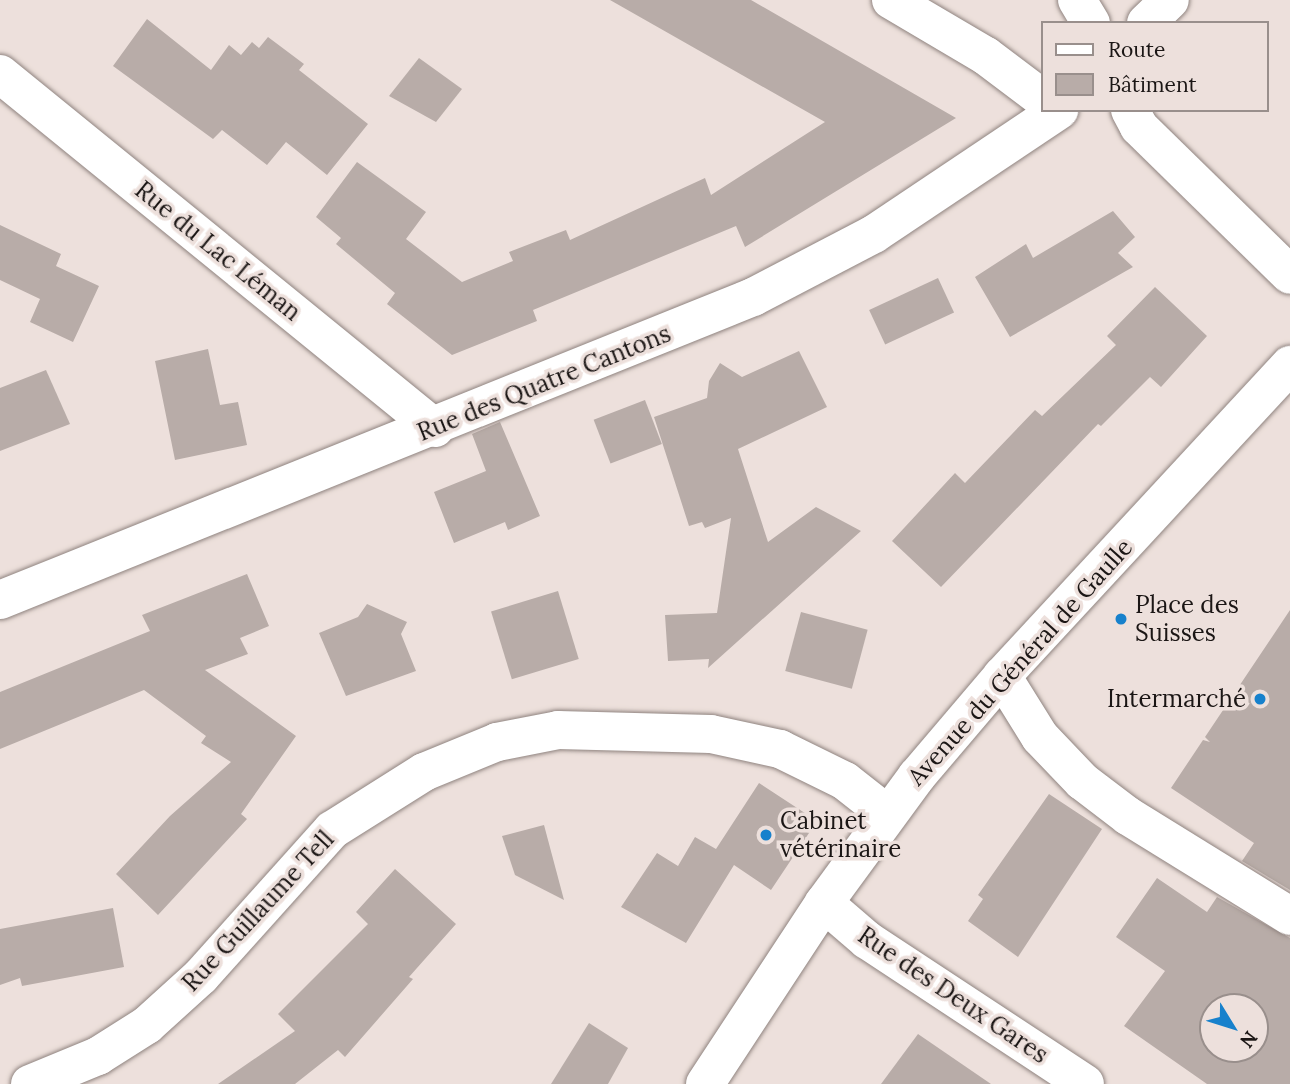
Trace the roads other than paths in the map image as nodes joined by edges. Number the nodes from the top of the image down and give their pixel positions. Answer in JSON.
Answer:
{"nodes":[{"id":1,"x":891,"y":0,"type":"edge"},
{"id":2,"x":1077,"y":0,"type":"edge"},
{"id":3,"x":1170,"y":0,"type":"edge"},
{"id":4,"x":1090,"y":21,"type":"edge"},
{"id":5,"x":1148,"y":21,"type":"edge"},
{"id":6,"x":0,"y":74,"type":"edge"},
{"id":7,"x":1042,"y":98,"type":"edge"},
{"id":8,"x":1056,"y":112,"type":"edge"},
{"id":9,"x":1131,"y":112,"type":"edge"},
{"id":10,"x":1290,"y":275,"type":"edge"},
{"id":11,"x":1290,"y":365,"type":"edge"},
{"id":12,"x":435,"y":428,"type":"junction"},
{"id":13,"x":0,"y":600,"type":"edge"},
{"id":14,"x":1002,"y":676,"type":"junction"},
{"id":15,"x":887,"y":814,"type":"junction"},
{"id":16,"x":824,"y":903,"type":"junction"},
{"id":17,"x":1290,"y":916,"type":"edge"},
{"id":18,"x":30,"y":1084,"type":"edge"},
{"id":19,"x":705,"y":1084,"type":"edge"},
{"id":20,"x":1085,"y":1084,"type":"edge"}],
"edges":[{"from":1,"to":7,"type":"street"},
{"from":2,"to":4,"type":"street"},
{"from":3,"to":5,"type":"street"},
{"from":6,"to":12,"type":"street","name":"Rue du Lac Léman"},
{"from":8,"to":12,"type":"street","name":"Rue des Quatre Cantons"},
{"from":9,"to":10,"type":"street"},
{"from":11,"to":14,"type":"street","name":"Avenue du Général de Gaulle"},
{"from":12,"to":13,"type":"street","name":"Rue des Quatre Cantons"},
{"from":14,"to":15,"type":"street","name":"Avenue du Général de Gaulle"},
{"from":14,"to":17,"type":"street"},
{"from":15,"to":16,"type":"street","name":"Avenue du Général de Gaulle"},
{"from":15,"to":18,"type":"street","name":"Rue Guillaume Tell"},
{"from":16,"to":19,"type":"street","name":"Avenue du Général de Gaulle"},
{"from":16,"to":20,"type":"street","name":"Rue des Deux Gares"}]}
